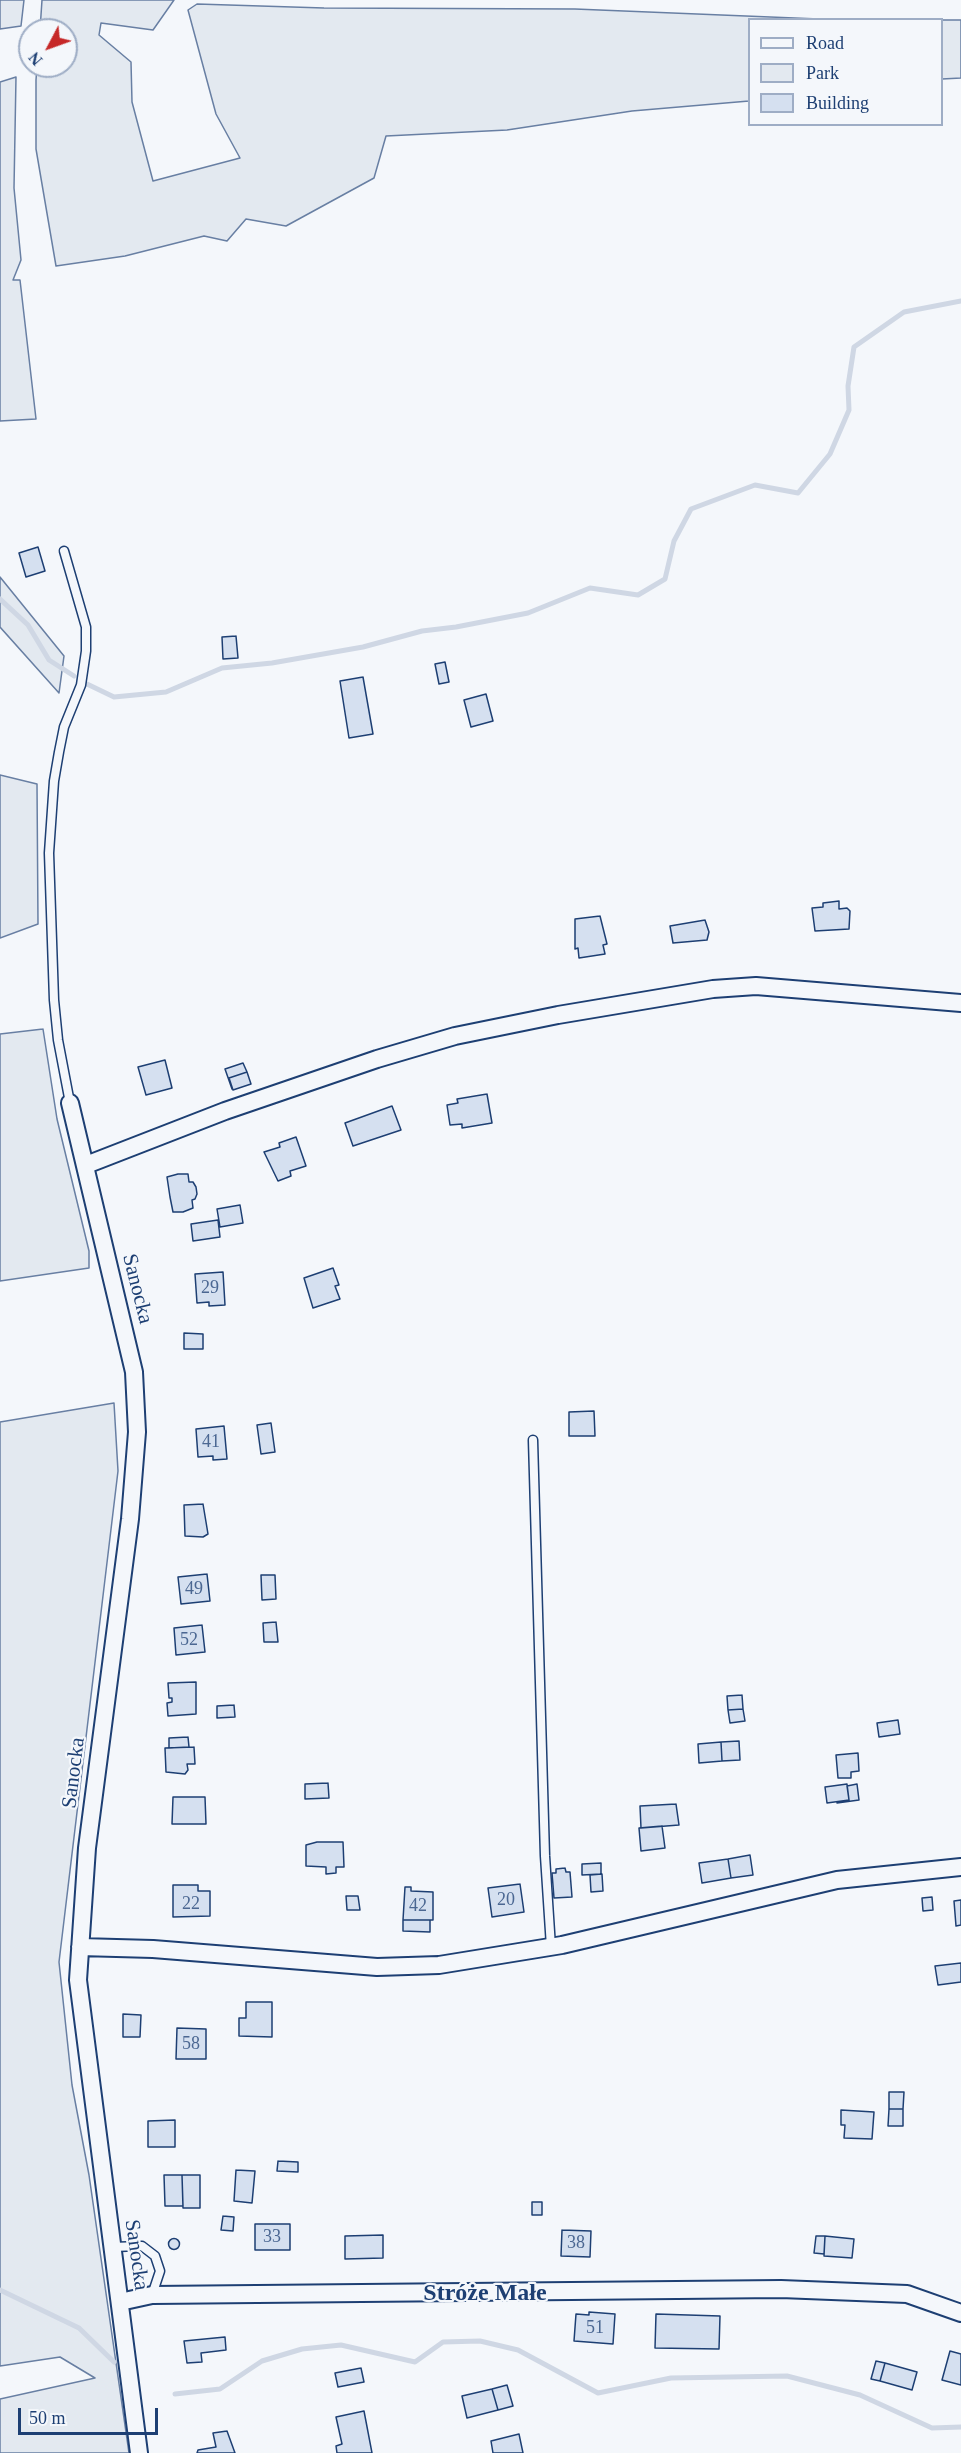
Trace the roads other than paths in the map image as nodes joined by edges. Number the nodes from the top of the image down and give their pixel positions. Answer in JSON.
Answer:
{"nodes":[{"id":1,"x":64,"y":550,"type":"dead end"},
{"id":2,"x":961,"y":1004,"type":"edge"},
{"id":3,"x":70,"y":1103,"type":"joint"},
{"id":4,"x":86,"y":1165,"type":"junction"},
{"id":5,"x":533,"y":1440,"type":"dead end"},
{"id":6,"x":961,"y":1867,"type":"edge"},
{"id":7,"x":80,"y":1947,"type":"junction"},
{"id":8,"x":551,"y":1947,"type":"junction"},
{"id":9,"x":112,"y":2247,"type":"junction"},
{"id":10,"x":152,"y":2295,"type":"junction"},
{"id":11,"x":120,"y":2302,"type":"junction"},
{"id":12,"x":961,"y":2313,"type":"edge"},
{"id":13,"x":139,"y":2453,"type":"edge"}],
"edges":[{"from":1,"to":3,"type":"lane"},
{"from":2,"to":4,"type":"street"},
{"from":3,"to":4,"type":"street","name":"Sanocka"},
{"from":4,"to":7,"type":"street","name":"Sanocka"},
{"from":5,"to":8,"type":"lane"},
{"from":6,"to":8,"type":"street"},
{"from":7,"to":8,"type":"street"},
{"from":7,"to":9,"type":"street","name":"Sanocka"},
{"from":9,"to":10,"type":"lane"},
{"from":9,"to":11,"type":"street","name":"Sanocka"},
{"from":10,"to":11,"type":"street"},
{"from":10,"to":12,"type":"street"},
{"from":11,"to":13,"type":"street","name":"Sanocka"}]}
